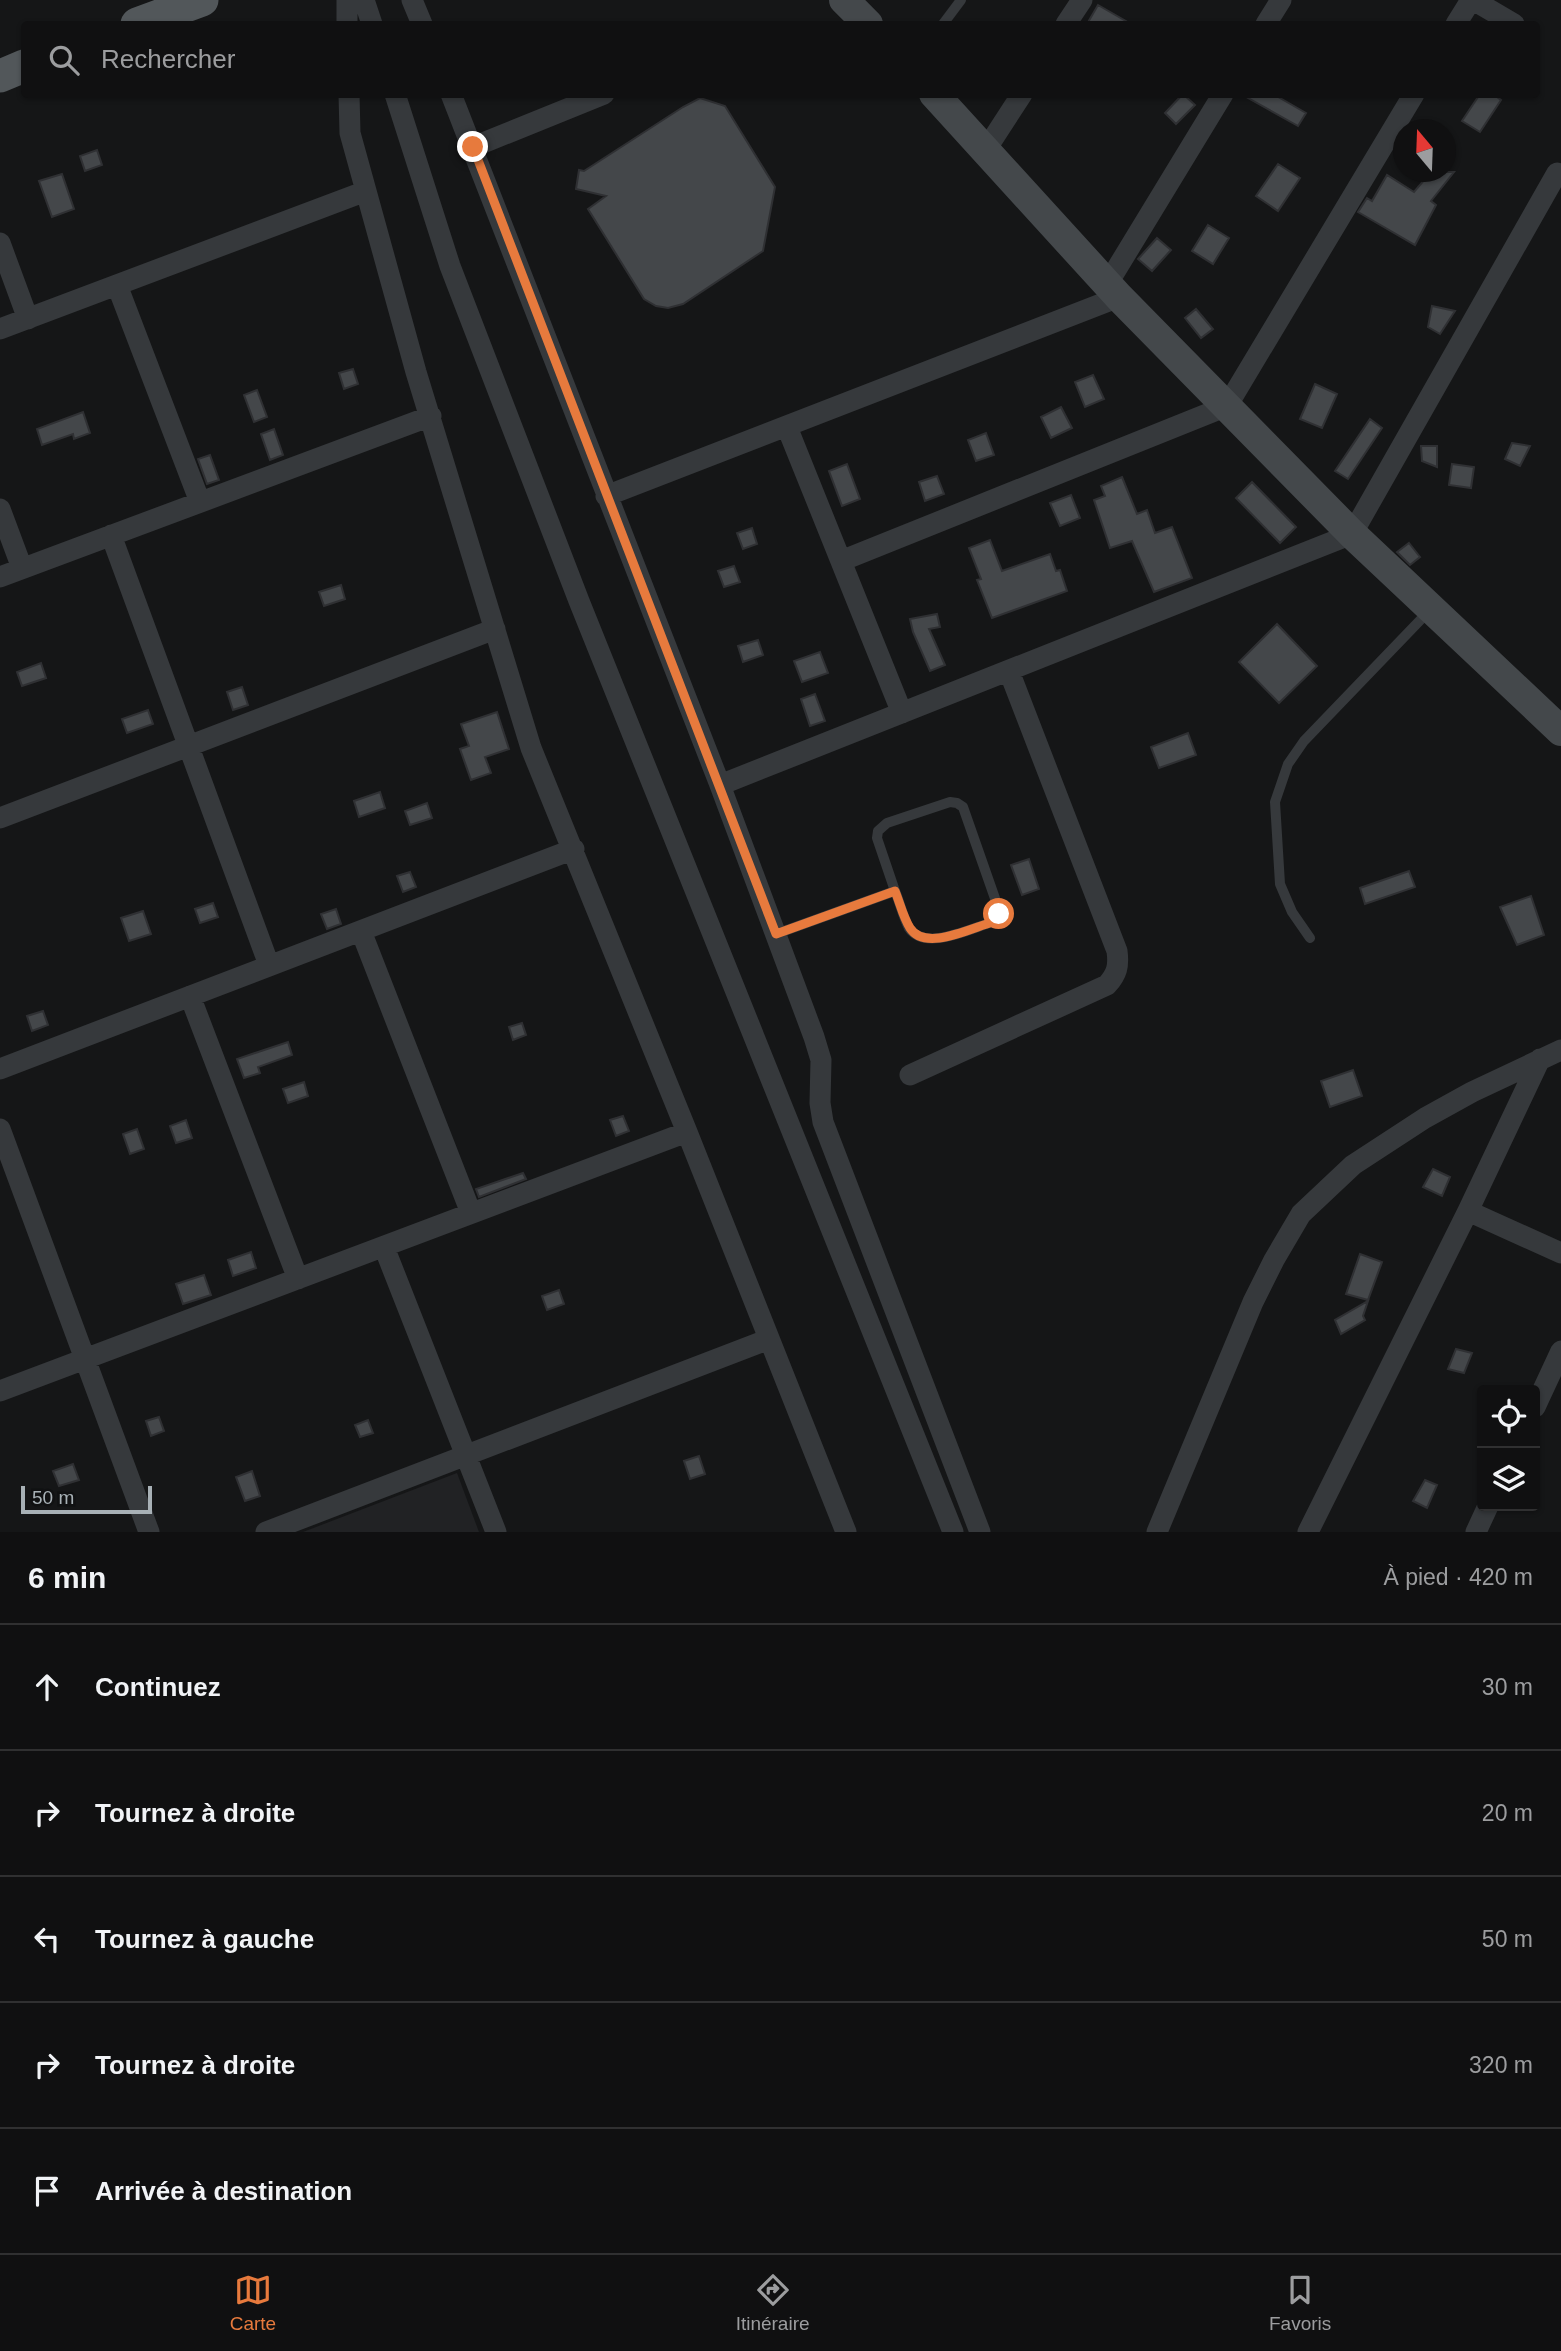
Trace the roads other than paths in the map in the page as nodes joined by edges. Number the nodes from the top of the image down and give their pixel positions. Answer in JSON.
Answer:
{"nodes":[{"id":1,"x":202,"y":0,"type":"edge"},
{"id":2,"x":347,"y":0,"type":"edge"},
{"id":3,"x":364,"y":0,"type":"edge"},
{"id":4,"x":412,"y":0,"type":"edge"},
{"id":5,"x":844,"y":0,"type":"edge"},
{"id":6,"x":961,"y":0,"type":"edge"},
{"id":7,"x":1082,"y":0,"type":"edge"},
{"id":8,"x":1281,"y":0,"type":"edge"},
{"id":9,"x":1472,"y":0,"type":"edge"},
{"id":10,"x":145,"y":21,"type":"edge"},
{"id":11,"x":347,"y":21,"type":"edge"},
{"id":12,"x":371,"y":21,"type":"edge"},
{"id":13,"x":421,"y":21,"type":"edge"},
{"id":14,"x":865,"y":21,"type":"edge"},
{"id":15,"x":945,"y":21,"type":"edge"},
{"id":16,"x":1068,"y":21,"type":"edge"},
{"id":17,"x":1268,"y":21,"type":"edge"},
{"id":18,"x":1458,"y":21,"type":"edge"},
{"id":19,"x":1509,"y":21,"type":"edge"},
{"id":20,"x":21,"y":67,"type":"edge"},
{"id":21,"x":0,"y":76,"type":"edge"},
{"id":22,"x":349,"y":98,"type":"edge"},
{"id":23,"x":395,"y":98,"type":"edge"},
{"id":24,"x":453,"y":98,"type":"edge"},
{"id":25,"x":594,"y":98,"type":"edge"},
{"id":26,"x":938,"y":98,"type":"edge"},
{"id":27,"x":1019,"y":98,"type":"edge"},
{"id":28,"x":1221,"y":98,"type":"edge"},
{"id":29,"x":1412,"y":98,"type":"edge"},
{"id":30,"x":473,"y":147,"type":"junction"},
{"id":31,"x":985,"y":151,"type":"junction"},
{"id":32,"x":1557,"y":173,"type":"dead end"},
{"id":33,"x":366,"y":191,"type":"junction"},
{"id":34,"x":0,"y":243,"type":"edge"},
{"id":35,"x":117,"y":285,"type":"junction"},
{"id":36,"x":1113,"y":290,"type":"junction"},
{"id":37,"x":28,"y":319,"type":"junction"},
{"id":38,"x":0,"y":329,"type":"edge"},
{"id":39,"x":1227,"y":407,"type":"junction"},
{"id":40,"x":431,"y":416,"type":"junction"},
{"id":41,"x":787,"y":427,"type":"junction"},
{"id":42,"x":606,"y":496,"type":"junction"},
{"id":43,"x":200,"y":502,"type":"junction"},
{"id":44,"x":0,"y":509,"type":"edge"},
{"id":45,"x":1352,"y":534,"type":"junction"},
{"id":46,"x":111,"y":535,"type":"junction"},
{"id":47,"x":841,"y":561,"type":"junction"},
{"id":48,"x":22,"y":568,"type":"junction"},
{"id":49,"x":0,"y":577,"type":"edge"},
{"id":50,"x":1431,"y":608,"type":"junction"},
{"id":51,"x":495,"y":629,"type":"junction"},
{"id":52,"x":1009,"y":671,"type":"junction"},
{"id":53,"x":902,"y":713,"type":"junction"},
{"id":54,"x":1561,"y":731,"type":"edge"},
{"id":55,"x":189,"y":746,"type":"junction"},
{"id":56,"x":720,"y":785,"type":"junction"},
{"id":57,"x":0,"y":818,"type":"edge"},
{"id":58,"x":574,"y":849,"type":"junction"},
{"id":59,"x":895,"y":891,"type":"junction"},
{"id":60,"x":361,"y":931,"type":"junction"},
{"id":61,"x":776,"y":934,"type":"junction"},
{"id":62,"x":1311,"y":938,"type":"dead end"},
{"id":63,"x":270,"y":965,"type":"junction"},
{"id":64,"x":190,"y":996,"type":"junction"},
{"id":65,"x":1561,"y":1050,"type":"edge"},
{"id":66,"x":1540,"y":1059,"type":"junction"},
{"id":67,"x":0,"y":1069,"type":"edge"},
{"id":68,"x":910,"y":1075,"type":"dead end"},
{"id":69,"x":0,"y":1129,"type":"edge"},
{"id":70,"x":687,"y":1132,"type":"junction"},
{"id":71,"x":1468,"y":1211,"type":"junction"},
{"id":72,"x":471,"y":1213,"type":"junction"},
{"id":73,"x":384,"y":1247,"type":"junction"},
{"id":74,"x":1561,"y":1253,"type":"edge"},
{"id":75,"x":298,"y":1279,"type":"junction"},
{"id":76,"x":769,"y":1339,"type":"junction"},
{"id":77,"x":1561,"y":1351,"type":"edge"},
{"id":78,"x":85,"y":1359,"type":"junction"},
{"id":79,"x":0,"y":1391,"type":"edge"},
{"id":80,"x":1540,"y":1395,"type":"edge"},
{"id":81,"x":466,"y":1455,"type":"junction"},
{"id":82,"x":1486,"y":1511,"type":"edge"},
{"id":83,"x":149,"y":1532,"type":"edge"},
{"id":84,"x":266,"y":1532,"type":"edge"},
{"id":85,"x":496,"y":1532,"type":"edge"},
{"id":86,"x":846,"y":1532,"type":"edge"},
{"id":87,"x":953,"y":1532,"type":"edge"},
{"id":88,"x":980,"y":1532,"type":"edge"},
{"id":89,"x":1157,"y":1532,"type":"edge"},
{"id":90,"x":1308,"y":1532,"type":"edge"},
{"id":91,"x":1476,"y":1532,"type":"edge"}],
"edges":[{"from":1,"to":10,"type":"main road"},
{"from":2,"to":11,"type":"street"},
{"from":3,"to":12,"type":"street"},
{"from":4,"to":13,"type":"street"},
{"from":5,"to":14,"type":"street"},
{"from":6,"to":15,"type":"lane"},
{"from":7,"to":16,"type":"street"},
{"from":8,"to":17,"type":"street"},
{"from":9,"to":18,"type":"street"},
{"from":9,"to":19,"type":"street"},
{"from":20,"to":21,"type":"main road"},
{"from":22,"to":33,"type":"street"},
{"from":23,"to":87,"type":"street"},
{"from":24,"to":30,"type":"street"},
{"from":25,"to":30,"type":"street"},
{"from":26,"to":31,"type":"street"},
{"from":27,"to":31,"type":"street"},
{"from":28,"to":36,"type":"street"},
{"from":29,"to":39,"type":"street"},
{"from":30,"to":42,"type":"street"},
{"from":31,"to":36,"type":"street"},
{"from":32,"to":45,"type":"street"},
{"from":33,"to":35,"type":"street"},
{"from":33,"to":40,"type":"street"},
{"from":34,"to":37,"type":"street"},
{"from":35,"to":37,"type":"street"},
{"from":35,"to":43,"type":"street"},
{"from":36,"to":39,"type":"street"},
{"from":36,"to":41,"type":"street"},
{"from":37,"to":38,"type":"street"},
{"from":39,"to":45,"type":"street"},
{"from":39,"to":47,"type":"street"},
{"from":40,"to":43,"type":"street"},
{"from":40,"to":51,"type":"street"},
{"from":41,"to":42,"type":"street"},
{"from":41,"to":47,"type":"street"},
{"from":42,"to":56,"type":"street"},
{"from":43,"to":46,"type":"street"},
{"from":44,"to":48,"type":"street"},
{"from":45,"to":50,"type":"street"},
{"from":45,"to":52,"type":"street"},
{"from":46,"to":48,"type":"street"},
{"from":46,"to":55,"type":"street"},
{"from":47,"to":53,"type":"street"},
{"from":48,"to":49,"type":"street"},
{"from":50,"to":54,"type":"street"},
{"from":50,"to":62,"type":"lane"},
{"from":51,"to":55,"type":"street"},
{"from":51,"to":58,"type":"street"},
{"from":52,"to":53,"type":"street"},
{"from":52,"to":68,"type":"street"},
{"from":53,"to":56,"type":"street"},
{"from":55,"to":57,"type":"street"},
{"from":55,"to":63,"type":"street"},
{"from":56,"to":61,"type":"street"},
{"from":58,"to":60,"type":"street"},
{"from":58,"to":70,"type":"street"},
{"from":59,"to":59,"type":"lane"},
{"from":59,"to":61,"type":"lane"},
{"from":60,"to":63,"type":"street"},
{"from":60,"to":72,"type":"street"},
{"from":61,"to":88,"type":"street"},
{"from":63,"to":64,"type":"street"},
{"from":64,"to":67,"type":"street"},
{"from":64,"to":75,"type":"street"},
{"from":65,"to":66,"type":"street"},
{"from":66,"to":71,"type":"street"},
{"from":66,"to":89,"type":"street"},
{"from":69,"to":78,"type":"street"},
{"from":70,"to":72,"type":"street"},
{"from":70,"to":76,"type":"street"},
{"from":71,"to":74,"type":"street"},
{"from":71,"to":90,"type":"street"},
{"from":72,"to":73,"type":"street"},
{"from":73,"to":75,"type":"street"},
{"from":73,"to":81,"type":"street"},
{"from":75,"to":78,"type":"street"},
{"from":76,"to":81,"type":"street"},
{"from":76,"to":86,"type":"street"},
{"from":77,"to":80,"type":"street"},
{"from":78,"to":79,"type":"street"},
{"from":78,"to":83,"type":"street"},
{"from":81,"to":84,"type":"street"},
{"from":81,"to":85,"type":"street"},
{"from":82,"to":91,"type":"street"}]}
